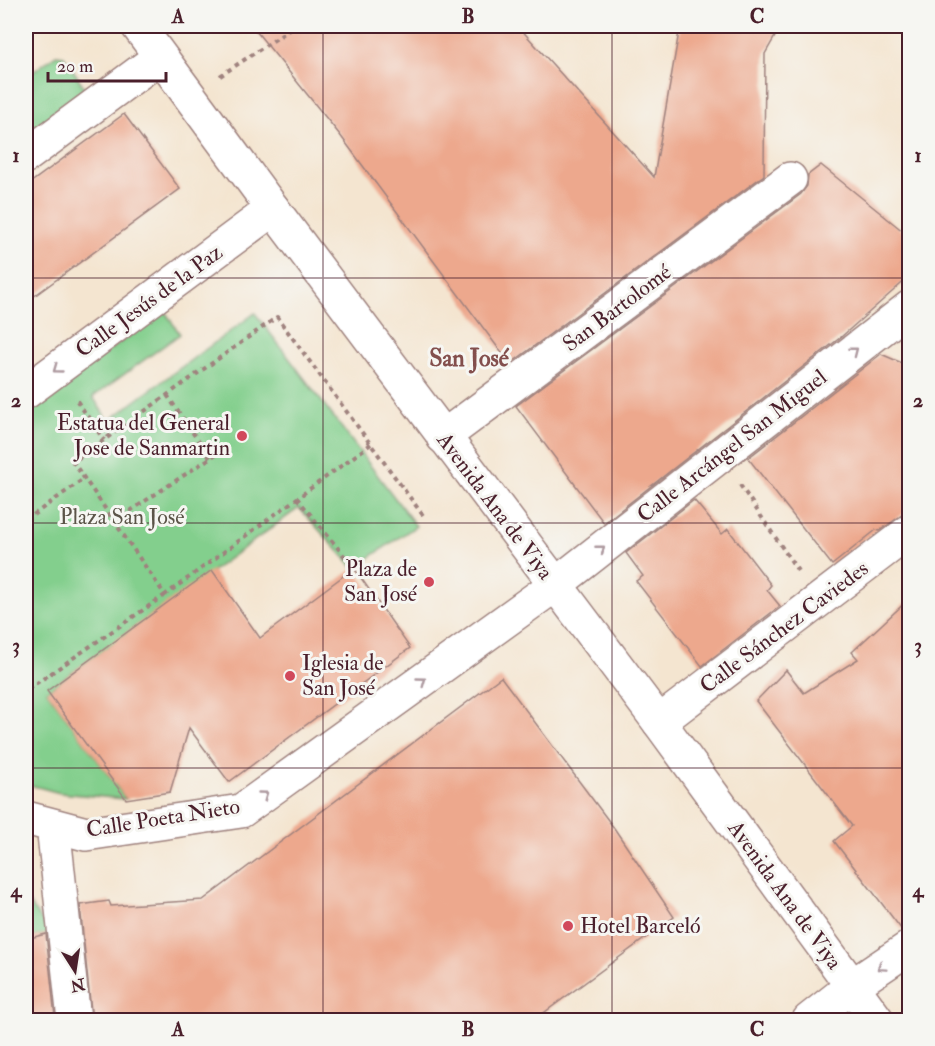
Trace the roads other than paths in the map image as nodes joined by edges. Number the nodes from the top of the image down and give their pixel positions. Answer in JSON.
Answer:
{"nodes":[{"id":1,"x":138,"y":26,"type":"edge"},
{"id":2,"x":160,"y":57,"type":"junction"},
{"id":3,"x":26,"y":156,"type":"edge"},
{"id":4,"x":790,"y":179,"type":"dead end"},
{"id":5,"x":273,"y":209,"type":"junction"},
{"id":6,"x":909,"y":307,"type":"edge"},
{"id":7,"x":26,"y":392,"type":"edge"},
{"id":8,"x":443,"y":437,"type":"junction"},
{"id":9,"x":909,"y":531,"type":"edge"},
{"id":10,"x":555,"y":585,"type":"junction"},
{"id":11,"x":659,"y":722,"type":"junction"},
{"id":12,"x":39,"y":822,"type":"edge"},
{"id":13,"x":909,"y":947,"type":"edge"},
{"id":14,"x":852,"y":986,"type":"junction"},
{"id":15,"x":74,"y":1020,"type":"edge"},
{"id":16,"x":809,"y":1020,"type":"edge"},
{"id":17,"x":877,"y":1020,"type":"edge"}],
"edges":[{"from":1,"to":2,"type":"street","name":"Avenida Ana de Viya"},
{"from":2,"to":3,"type":"street"},
{"from":2,"to":5,"type":"street","name":"Avenida Ana de Viya"},
{"from":4,"to":8,"type":"street","name":"San Bartolomé"},
{"from":5,"to":7,"type":"street","name":"Calle Jesús de la Paz","one_way":true},
{"from":5,"to":8,"type":"street","name":"Avenida Ana de Viya"},
{"from":10,"to":6,"type":"street","name":"Calle Arcángel San Miguel","one_way":true},
{"from":8,"to":10,"type":"street","name":"Avenida Ana de Viya"},
{"from":9,"to":11,"type":"street","name":"Calle Sánchez Caviedes"},
{"from":10,"to":11,"type":"street","name":"Avenida Ana de Viya"},
{"from":12,"to":10,"type":"street","name":"Calle Poeta Nieto","one_way":true},
{"from":11,"to":14,"type":"street","name":"Avenida Ana de Viya"},
{"from":12,"to":15,"type":"street"},
{"from":13,"to":14,"type":"street","one_way":true},
{"from":14,"to":16,"type":"street"},
{"from":14,"to":17,"type":"street","name":"Avenida Ana de Viya"}]}
